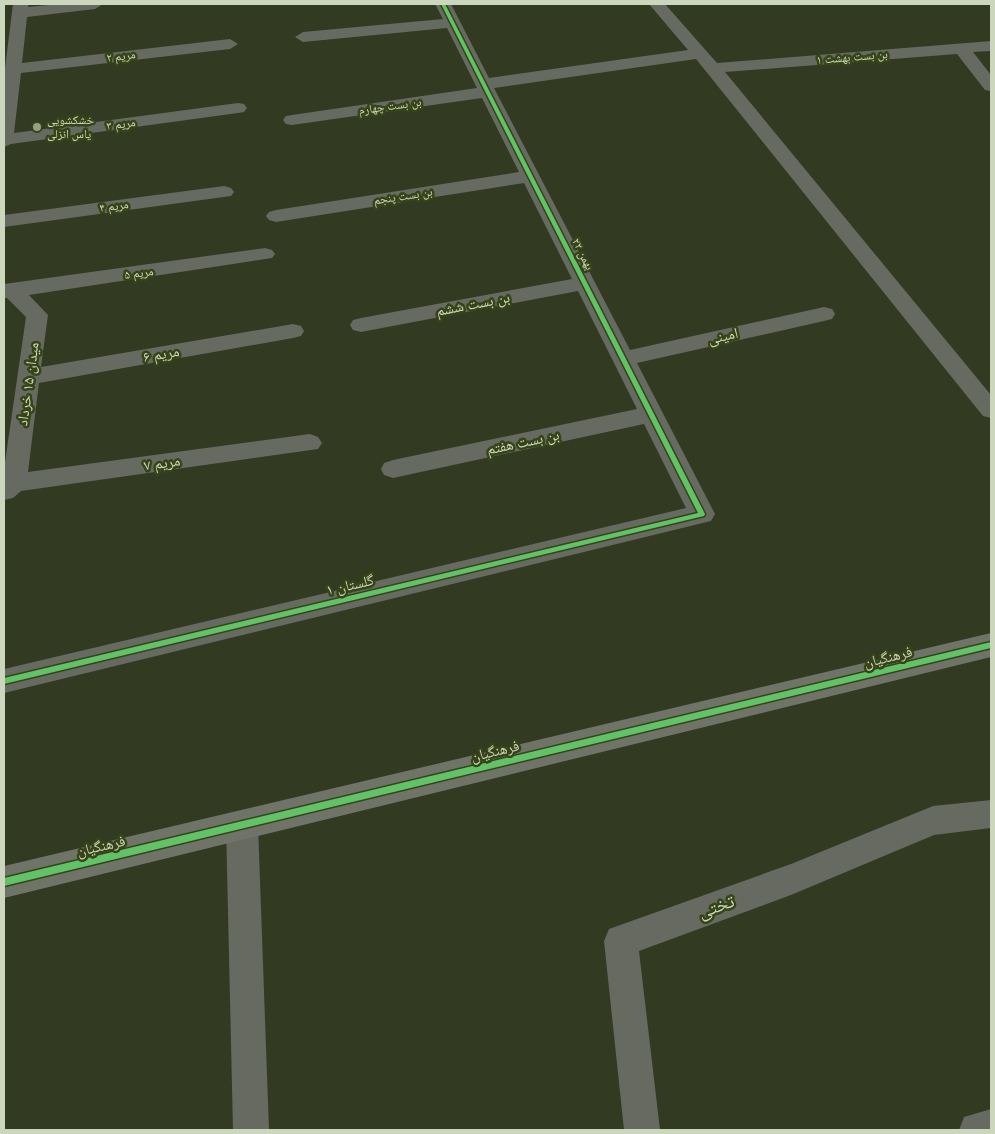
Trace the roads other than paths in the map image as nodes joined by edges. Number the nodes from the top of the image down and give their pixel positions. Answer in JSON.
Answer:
{"nodes":[{"id":1,"x":95,"y":4,"type":"edge"},
{"id":2,"x":443,"y":4,"type":"edge"},
{"id":3,"x":657,"y":4,"type":"edge"},
{"id":4,"x":21,"y":8,"type":"edge"},
{"id":5,"x":453,"y":23,"type":"junction"},
{"id":6,"x":303,"y":37,"type":"dead end"},
{"id":7,"x":230,"y":44,"type":"dead end"},
{"id":8,"x":991,"y":46,"type":"edge"},
{"id":9,"x":961,"y":48,"type":"junction"},
{"id":10,"x":700,"y":53,"type":"junction"},
{"id":11,"x":713,"y":68,"type":"junction"},
{"id":12,"x":13,"y":69,"type":"junction"},
{"id":13,"x":991,"y":86,"type":"edge"},
{"id":14,"x":486,"y":88,"type":"junction"},
{"id":15,"x":238,"y":108,"type":"dead end"},
{"id":16,"x":292,"y":120,"type":"dead end"},
{"id":17,"x":4,"y":141,"type":"edge"},
{"id":18,"x":531,"y":176,"type":"junction"},
{"id":19,"x":224,"y":192,"type":"dead end"},
{"id":20,"x":276,"y":216,"type":"dead end"},
{"id":21,"x":4,"y":221,"type":"edge"},
{"id":22,"x":265,"y":254,"type":"dead end"},
{"id":23,"x":585,"y":283,"type":"junction"},
{"id":24,"x":8,"y":291,"type":"edge"},
{"id":25,"x":824,"y":314,"type":"dead end"},
{"id":26,"x":361,"y":325,"type":"dead end"},
{"id":27,"x":293,"y":331,"type":"dead end"},
{"id":28,"x":623,"y":359,"type":"junction"},
{"id":29,"x":29,"y":377,"type":"junction"},
{"id":30,"x":991,"y":410,"type":"edge"},
{"id":31,"x":652,"y":414,"type":"junction"},
{"id":32,"x":310,"y":443,"type":"dead end"},
{"id":33,"x":394,"y":469,"type":"dead end"},
{"id":34,"x":9,"y":487,"type":"edge"},
{"id":35,"x":702,"y":514,"type":"joint"},
{"id":36,"x":991,"y":645,"type":"edge"},
{"id":37,"x":4,"y":681,"type":"edge"},
{"id":38,"x":991,"y":814,"type":"edge"},
{"id":39,"x":242,"y":825,"type":"junction"},
{"id":40,"x":4,"y":882,"type":"edge"},
{"id":41,"x":991,"y":1127,"type":"edge"},
{"id":42,"x":251,"y":1130,"type":"edge"},
{"id":43,"x":642,"y":1130,"type":"edge"},
{"id":44,"x":977,"y":1130,"type":"edge"}],
"edges":[{"from":1,"to":4,"type":"street"},
{"from":2,"to":5,"type":"street","name":"۲۲ بهمن"},
{"from":3,"to":10,"type":"street"},
{"from":4,"to":12,"type":"street"},
{"from":5,"to":6,"type":"street"},
{"from":5,"to":14,"type":"street","name":"۲۲ بهمن"},
{"from":7,"to":12,"type":"street","name":"مریم ۲"},
{"from":8,"to":9,"type":"street","name":"بن بست بهشت ۱"},
{"from":9,"to":11,"type":"street","name":"بن بست بهشت ۱"},
{"from":9,"to":13,"type":"street"},
{"from":10,"to":11,"type":"street"},
{"from":10,"to":14,"type":"street","name":"بن بست چهارم"},
{"from":11,"to":30,"type":"street"},
{"from":12,"to":17,"type":"street"},
{"from":14,"to":16,"type":"street","name":"بن بست چهارم"},
{"from":14,"to":18,"type":"street","name":"۲۲ بهمن"},
{"from":15,"to":17,"type":"street","name":"مریم ۳"},
{"from":18,"to":20,"type":"street","name":"بن بست پنجم"},
{"from":18,"to":23,"type":"street","name":"۲۲ بهمن"},
{"from":19,"to":21,"type":"street","name":"مریم ۴"},
{"from":22,"to":24,"type":"street","name":"مریم ۵"},
{"from":23,"to":26,"type":"street","name":"بن بست ششم"},
{"from":23,"to":28,"type":"street","name":"۲۲ بهمن"},
{"from":24,"to":29,"type":"street","name":"میدان ۱۵ خرداد"},
{"from":25,"to":28,"type":"street","name":"امینی"},
{"from":27,"to":29,"type":"street","name":"مریم ۶"},
{"from":28,"to":31,"type":"street","name":"۲۲ بهمن"},
{"from":29,"to":34,"type":"street","name":"میدان ۱۵ خرداد"},
{"from":31,"to":33,"type":"street","name":"بن بست هفتم"},
{"from":31,"to":35,"type":"street","name":"۲۲ بهمن"},
{"from":32,"to":34,"type":"street","name":"مریم ۷"},
{"from":35,"to":37,"type":"street","name":"گلستان ۱"},
{"from":36,"to":39,"type":"street","name":"فرهنگیان"},
{"from":38,"to":43,"type":"street","name":"تختی"},
{"from":39,"to":40,"type":"street","name":"فرهنگیان"},
{"from":39,"to":42,"type":"street"},
{"from":41,"to":44,"type":"street"}]}
